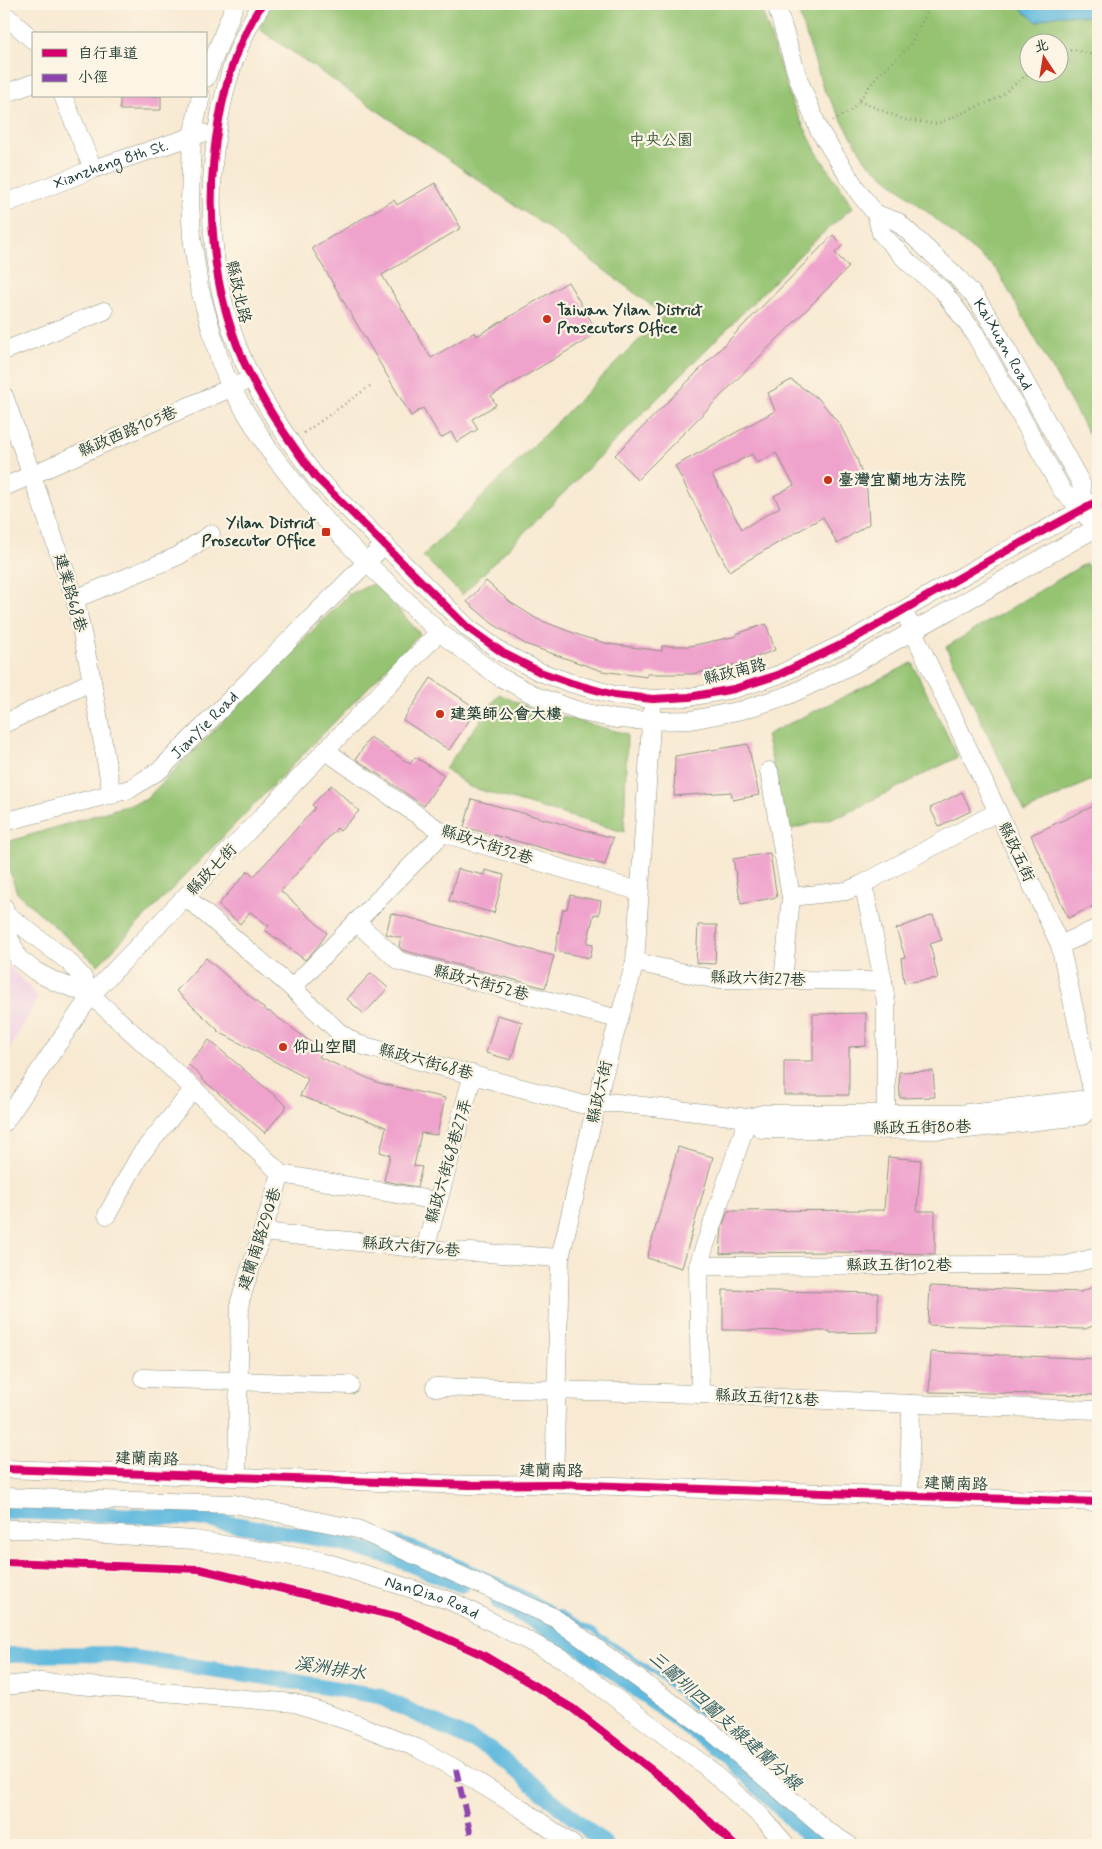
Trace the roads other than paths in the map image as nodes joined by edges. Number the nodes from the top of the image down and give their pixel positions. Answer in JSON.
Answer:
{"nodes":[{"id":1,"x":235,"y":4,"type":"edge"},
{"id":2,"x":776,"y":4,"type":"edge"},
{"id":3,"x":256,"y":6,"type":"edge"},
{"id":4,"x":4,"y":14,"type":"edge"},
{"id":5,"x":32,"y":39,"type":"edge"},
{"id":6,"x":208,"y":73,"type":"edge"},
{"id":7,"x":32,"y":84,"type":"edge"},
{"id":8,"x":4,"y":94,"type":"edge"},
{"id":9,"x":64,"y":98,"type":"edge"},
{"id":10,"x":201,"y":98,"type":"edge"},
{"id":11,"x":218,"y":128,"type":"junction"},
{"id":12,"x":192,"y":136,"type":"junction"},
{"id":13,"x":92,"y":169,"type":"junction"},
{"id":14,"x":4,"y":204,"type":"edge"},
{"id":15,"x":104,"y":311,"type":"dead end"},
{"id":16,"x":4,"y":351,"type":"edge"},
{"id":17,"x":252,"y":379,"type":"junction"},
{"id":18,"x":231,"y":388,"type":"junction"},
{"id":19,"x":4,"y":396,"type":"edge"},
{"id":20,"x":31,"y":474,"type":"junction"},
{"id":21,"x":4,"y":487,"type":"edge"},
{"id":22,"x":1091,"y":505,"type":"edge"},
{"id":23,"x":1097,"y":532,"type":"edge"},
{"id":24,"x":211,"y":534,"type":"dead end"},
{"id":25,"x":385,"y":544,"type":"junction"},
{"id":26,"x":366,"y":562,"type":"junction"},
{"id":27,"x":75,"y":599,"type":"junction"},
{"id":28,"x":903,"y":611,"type":"junction"},
{"id":29,"x":913,"y":631,"type":"junction"},
{"id":30,"x":439,"y":632,"type":"junction"},
{"id":31,"x":92,"y":681,"type":"junction"},
{"id":32,"x":653,"y":700,"type":"junction"},
{"id":33,"x":650,"y":721,"type":"junction"},
{"id":34,"x":4,"y":724,"type":"edge"},
{"id":35,"x":326,"y":751,"type":"junction"},
{"id":36,"x":769,"y":771,"type":"dead end"},
{"id":37,"x":112,"y":795,"type":"junction"},
{"id":38,"x":997,"y":812,"type":"junction"},
{"id":39,"x":4,"y":822,"type":"edge"},
{"id":40,"x":443,"y":833,"type":"junction"},
{"id":41,"x":861,"y":885,"type":"junction"},
{"id":42,"x":638,"y":891,"type":"junction"},
{"id":43,"x":186,"y":897,"type":"junction"},
{"id":44,"x":791,"y":897,"type":"junction"},
{"id":45,"x":4,"y":911,"type":"edge"},
{"id":46,"x":356,"y":922,"type":"junction"},
{"id":47,"x":1097,"y":934,"type":"edge"},
{"id":48,"x":1060,"y":945,"type":"junction"},
{"id":49,"x":634,"y":962,"type":"junction"},
{"id":50,"x":783,"y":981,"type":"junction"},
{"id":51,"x":884,"y":981,"type":"junction"},
{"id":52,"x":292,"y":988,"type":"junction"},
{"id":53,"x":91,"y":996,"type":"junction"},
{"id":54,"x":618,"y":1019,"type":"junction"},
{"id":55,"x":473,"y":1074,"type":"junction"},
{"id":56,"x":194,"y":1090,"type":"junction"},
{"id":57,"x":598,"y":1103,"type":"junction"},
{"id":58,"x":1097,"y":1104,"type":"edge"},
{"id":59,"x":748,"y":1118,"type":"junction"},
{"id":60,"x":886,"y":1121,"type":"junction"},
{"id":61,"x":4,"y":1123,"type":"edge"},
{"id":62,"x":282,"y":1174,"type":"junction"},
{"id":63,"x":437,"y":1202,"type":"junction"},
{"id":64,"x":108,"y":1214,"type":"dead end"},
{"id":65,"x":263,"y":1232,"type":"junction"},
{"id":66,"x":425,"y":1249,"type":"junction"},
{"id":67,"x":1098,"y":1257,"type":"edge"},
{"id":68,"x":560,"y":1258,"type":"junction"},
{"id":69,"x":698,"y":1266,"type":"junction"},
{"id":70,"x":143,"y":1378,"type":"dead end"},
{"id":71,"x":238,"y":1382,"type":"junction"},
{"id":72,"x":350,"y":1385,"type":"dead end"},
{"id":73,"x":435,"y":1387,"type":"dead end"},
{"id":74,"x":557,"y":1391,"type":"junction"},
{"id":75,"x":700,"y":1394,"type":"junction"},
{"id":76,"x":911,"y":1404,"type":"junction"},
{"id":77,"x":1098,"y":1410,"type":"edge"},
{"id":78,"x":4,"y":1469,"type":"edge"},
{"id":79,"x":237,"y":1476,"type":"junction"},
{"id":80,"x":554,"y":1484,"type":"junction"},
{"id":81,"x":909,"y":1496,"type":"junction"},
{"id":82,"x":4,"y":1497,"type":"edge"},
{"id":83,"x":1098,"y":1502,"type":"edge"},
{"id":84,"x":4,"y":1530,"type":"edge"},
{"id":85,"x":4,"y":1686,"type":"edge"},
{"id":86,"x":574,"y":1845,"type":"edge"},
{"id":87,"x":786,"y":1845,"type":"edge"},
{"id":88,"x":848,"y":1845,"type":"edge"}],
"edges":[{"from":1,"to":6,"type":"street"},
{"from":2,"to":22,"type":"street","name":"KaiXuan Road"},
{"from":3,"to":11,"type":"street","name":"縣政北路"},
{"from":4,"to":5,"type":"street"},
{"from":7,"to":8,"type":"street"},
{"from":9,"to":13,"type":"street"},
{"from":10,"to":12,"type":"street"},
{"from":11,"to":12,"type":"street","name":"Xianzheng 8th St."},
{"from":11,"to":17,"type":"street","name":"縣政北路"},
{"from":12,"to":13,"type":"street","name":"Xianzheng 8th St."},
{"from":12,"to":18,"type":"street"},
{"from":13,"to":14,"type":"street","name":"Xianzheng 8th St."},
{"from":15,"to":16,"type":"street"},
{"from":17,"to":18,"type":"street","name":"縣政西路105巷"},
{"from":17,"to":25,"type":"street","name":"縣政北路"},
{"from":18,"to":20,"type":"street","name":"縣政西路105巷"},
{"from":18,"to":26,"type":"street"},
{"from":19,"to":20,"type":"street","name":"建業路68巷"},
{"from":20,"to":21,"type":"street","name":"縣政西路105巷"},
{"from":20,"to":27,"type":"street","name":"建業路68巷"},
{"from":22,"to":23,"type":"street","name":"KaiXuan Road"},
{"from":22,"to":28,"type":"street","name":"縣政南路"},
{"from":23,"to":29,"type":"street"},
{"from":24,"to":27,"type":"street"},
{"from":25,"to":26,"type":"street","name":"JianYie Road"},
{"from":25,"to":32,"type":"street","name":"縣政南路"},
{"from":26,"to":30,"type":"street"},
{"from":26,"to":37,"type":"street","name":"JianYie Road"},
{"from":27,"to":31,"type":"street","name":"建業路68巷"},
{"from":28,"to":29,"type":"street","name":"縣政五街"},
{"from":28,"to":32,"type":"street","name":"縣政南路"},
{"from":29,"to":33,"type":"street"},
{"from":29,"to":38,"type":"street","name":"縣政五街"},
{"from":30,"to":33,"type":"street"},
{"from":30,"to":35,"type":"street","name":"縣政七街"},
{"from":31,"to":34,"type":"street"},
{"from":31,"to":37,"type":"street","name":"建業路68巷"},
{"from":32,"to":33,"type":"street","name":"縣政六街"},
{"from":33,"to":42,"type":"street","name":"縣政六街"},
{"from":35,"to":40,"type":"street","name":"縣政六街32巷"},
{"from":35,"to":43,"type":"street","name":"縣政七街"},
{"from":36,"to":44,"type":"street"},
{"from":37,"to":39,"type":"street","name":"JianYie Road"},
{"from":38,"to":41,"type":"street"},
{"from":38,"to":48,"type":"street","name":"縣政五街"},
{"from":40,"to":42,"type":"street","name":"縣政六街32巷"},
{"from":40,"to":46,"type":"street"},
{"from":41,"to":44,"type":"street"},
{"from":41,"to":51,"type":"street"},
{"from":42,"to":49,"type":"street","name":"縣政六街"},
{"from":43,"to":52,"type":"street","name":"縣政六街68巷"},
{"from":43,"to":53,"type":"street","name":"縣政七街"},
{"from":44,"to":50,"type":"street"},
{"from":45,"to":53,"type":"street"},
{"from":45,"to":53,"type":"street"},
{"from":46,"to":52,"type":"street"},
{"from":46,"to":54,"type":"street","name":"縣政六街52巷"},
{"from":47,"to":48,"type":"street"},
{"from":48,"to":58,"type":"street","name":"縣政五街"},
{"from":49,"to":50,"type":"street","name":"縣政六街27巷"},
{"from":49,"to":54,"type":"street","name":"縣政六街"},
{"from":50,"to":51,"type":"street","name":"縣政六街27巷"},
{"from":51,"to":60,"type":"street"},
{"from":52,"to":55,"type":"street","name":"縣政六街68巷"},
{"from":53,"to":56,"type":"street","name":"建蘭南路290巷"},
{"from":53,"to":61,"type":"street","name":"縣政七街"},
{"from":54,"to":57,"type":"street","name":"縣政六街"},
{"from":55,"to":57,"type":"street","name":"縣政六街68巷"},
{"from":55,"to":63,"type":"street","name":"縣政六街68巷27弄"},
{"from":56,"to":62,"type":"street","name":"建蘭南路290巷"},
{"from":56,"to":64,"type":"street"},
{"from":57,"to":59,"type":"street","name":"縣政五街80巷"},
{"from":57,"to":68,"type":"street","name":"縣政六街"},
{"from":58,"to":60,"type":"street","name":"縣政五街80巷"},
{"from":59,"to":60,"type":"street","name":"縣政五街80巷"},
{"from":59,"to":69,"type":"street"},
{"from":62,"to":63,"type":"street"},
{"from":62,"to":65,"type":"street","name":"建蘭南路290巷"},
{"from":63,"to":66,"type":"street","name":"縣政六街68巷27弄"},
{"from":65,"to":66,"type":"street","name":"縣政六街76巷"},
{"from":65,"to":71,"type":"street","name":"建蘭南路290巷"},
{"from":66,"to":68,"type":"street","name":"縣政六街76巷"},
{"from":67,"to":69,"type":"street","name":"縣政五街102巷"},
{"from":68,"to":74,"type":"street","name":"縣政六街"},
{"from":69,"to":75,"type":"street"},
{"from":70,"to":71,"type":"street"},
{"from":71,"to":72,"type":"street"},
{"from":71,"to":79,"type":"street","name":"建蘭南路290巷"},
{"from":73,"to":74,"type":"street","name":"縣政五街128巷"},
{"from":74,"to":75,"type":"street","name":"縣政五街128巷"},
{"from":74,"to":80,"type":"street","name":"縣政六街"},
{"from":75,"to":76,"type":"street","name":"縣政五街128巷"},
{"from":76,"to":77,"type":"street","name":"縣政五街128巷"},
{"from":76,"to":81,"type":"street"},
{"from":78,"to":79,"type":"street","name":"建蘭南路"},
{"from":79,"to":80,"type":"street","name":"建蘭南路"},
{"from":80,"to":81,"type":"street","name":"建蘭南路"},
{"from":81,"to":83,"type":"street","name":"建蘭南路"},
{"from":82,"to":88,"type":"street"},
{"from":84,"to":87,"type":"street","name":"NanQiao Road"},
{"from":85,"to":86,"type":"street"}]}
